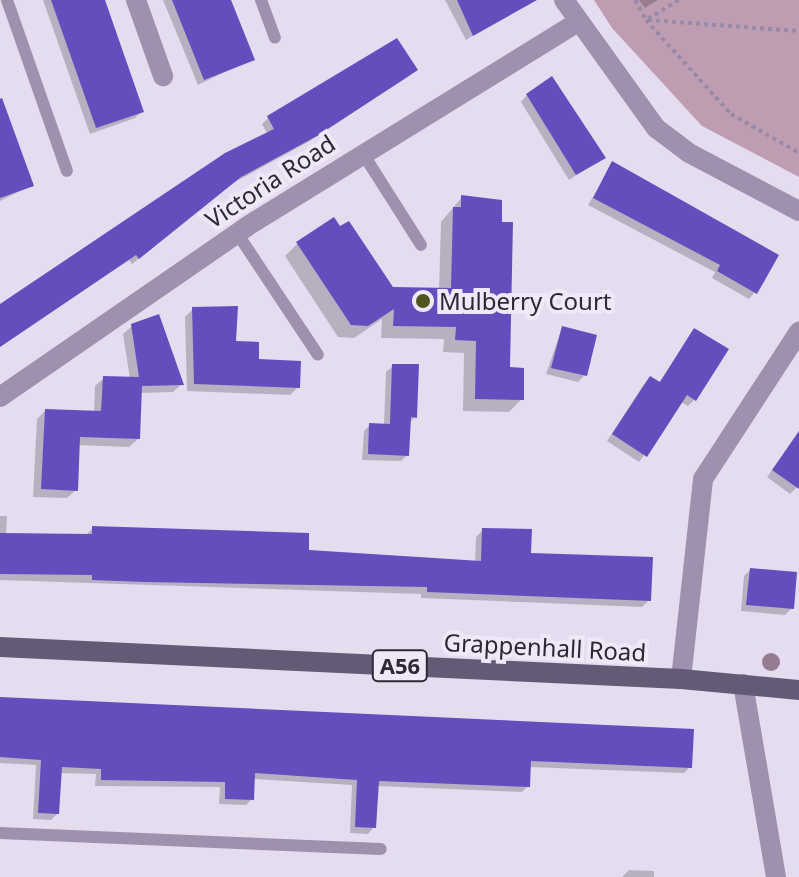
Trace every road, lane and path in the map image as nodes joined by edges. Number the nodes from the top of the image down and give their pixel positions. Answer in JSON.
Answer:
{"nodes":[{"id":1,"x":7,"y":0,"type":"edge"},
{"id":2,"x":136,"y":0,"type":"edge"},
{"id":3,"x":261,"y":0,"type":"edge"},
{"id":4,"x":564,"y":0,"type":"edge"},
{"id":5,"x":635,"y":0,"type":"edge"},
{"id":6,"x":678,"y":0,"type":"edge"},
{"id":7,"x":646,"y":20,"type":"junction"},
{"id":8,"x":578,"y":22,"type":"junction"},
{"id":9,"x":15,"y":24,"type":"junction"},
{"id":10,"x":0,"y":30,"type":"edge"},
{"id":11,"x":799,"y":31,"type":"edge"},
{"id":12,"x":275,"y":38,"type":"dead end"},
{"id":13,"x":163,"y":76,"type":"dead end"},
{"id":14,"x":362,"y":152,"type":"junction"},
{"id":15,"x":799,"y":153,"type":"edge"},
{"id":16,"x":67,"y":171,"type":"dead end"},
{"id":17,"x":799,"y":211,"type":"edge"},
{"id":18,"x":237,"y":233,"type":"junction"},
{"id":19,"x":421,"y":245,"type":"dead end"},
{"id":20,"x":799,"y":332,"type":"edge"},
{"id":21,"x":318,"y":355,"type":"dead end"},
{"id":22,"x":0,"y":397,"type":"edge"},
{"id":23,"x":0,"y":647,"type":"edge"},
{"id":24,"x":681,"y":679,"type":"junction"},
{"id":25,"x":743,"y":684,"type":"junction"},
{"id":26,"x":799,"y":690,"type":"edge"},
{"id":27,"x":0,"y":833,"type":"edge"},
{"id":28,"x":381,"y":849,"type":"dead end"},
{"id":29,"x":776,"y":877,"type":"edge"}],
"edges":[{"from":1,"to":9,"type":"lane"},
{"from":2,"to":13,"type":"street"},
{"from":3,"to":12,"type":"lane"},
{"from":4,"to":8,"type":"street"},
{"from":5,"to":7,"type":"path"},
{"from":6,"to":7,"type":"path"},
{"from":7,"to":11,"type":"path"},
{"from":7,"to":15,"type":"path"},
{"from":8,"to":14,"type":"street","name":"Victoria Road"},
{"from":8,"to":17,"type":"street"},
{"from":9,"to":10,"type":"lane"},
{"from":9,"to":16,"type":"lane"},
{"from":14,"to":18,"type":"street","name":"Victoria Road"},
{"from":14,"to":19,"type":"lane"},
{"from":18,"to":21,"type":"lane"},
{"from":18,"to":22,"type":"street","name":"Victoria Road"},
{"from":20,"to":24,"type":"street"},
{"from":23,"to":24,"type":"main road","name":"Grappenhall Road","number":"A56"},
{"from":24,"to":25,"type":"main road","name":"Grappenhall Road","number":"A56"},
{"from":25,"to":26,"type":"main road","name":"Grappenhall Road","number":"A56"},
{"from":25,"to":29,"type":"street"},
{"from":27,"to":28,"type":"lane"}]}
